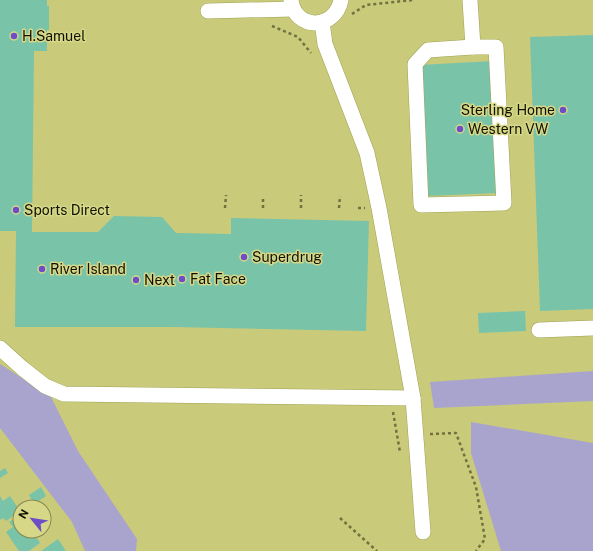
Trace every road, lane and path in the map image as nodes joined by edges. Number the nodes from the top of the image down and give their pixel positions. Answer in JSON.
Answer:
{"nodes":[{"id":1,"x":341,"y":0,"type":"edge"},
{"id":2,"x":413,"y":0,"type":"edge"},
{"id":3,"x":470,"y":0,"type":"edge"},
{"id":4,"x":292,"y":4,"type":"edge"},
{"id":5,"x":261,"y":10,"type":"junction"},
{"id":6,"x":208,"y":11,"type":"dead end"},
{"id":7,"x":350,"y":14,"type":"dead end"},
{"id":8,"x":322,"y":22,"type":"junction"},
{"id":9,"x":473,"y":47,"type":"junction"},
{"id":10,"x":314,"y":56,"type":"dead end"},
{"id":11,"x":302,"y":194,"type":"dead end"},
{"id":12,"x":226,"y":195,"type":"dead end"},
{"id":13,"x":263,"y":196,"type":"dead end"},
{"id":14,"x":340,"y":196,"type":"dead end"},
{"id":15,"x":225,"y":208,"type":"dead end"},
{"id":16,"x":263,"y":208,"type":"dead end"},
{"id":17,"x":301,"y":208,"type":"dead end"},
{"id":18,"x":339,"y":208,"type":"dead end"},
{"id":19,"x":593,"y":328,"type":"edge"},
{"id":20,"x":539,"y":330,"type":"dead end"},
{"id":21,"x":0,"y":348,"type":"edge"},
{"id":22,"x":397,"y":398,"type":"junction"},
{"id":23,"x":413,"y":398,"type":"junction"},
{"id":24,"x":416,"y":434,"type":"junction"},
{"id":25,"x":401,"y":456,"type":"dead end"},
{"id":26,"x":340,"y":518,"type":"dead end"},
{"id":27,"x":423,"y":532,"type":"dead end"},
{"id":28,"x":377,"y":551,"type":"edge"},
{"id":29,"x":476,"y":551,"type":"edge"}],
"edges":[{"from":1,"to":8,"type":"street"},
{"from":2,"to":7,"type":"path"},
{"from":3,"to":9,"type":"street"},
{"from":4,"to":5,"type":"street"},
{"from":4,"to":8,"type":"street"},
{"from":5,"to":6,"type":"street"},
{"from":5,"to":10,"type":"path"},
{"from":8,"to":23,"type":"street"},
{"from":9,"to":9,"type":"street"},
{"from":11,"to":17,"type":"path"},
{"from":12,"to":15,"type":"path"},
{"from":13,"to":16,"type":"path"},
{"from":14,"to":18,"type":"path"},
{"from":19,"to":20,"type":"street"},
{"from":21,"to":22,"type":"street"},
{"from":22,"to":23,"type":"street"},
{"from":22,"to":25,"type":"path"},
{"from":23,"to":24,"type":"street"},
{"from":24,"to":27,"type":"street"},
{"from":24,"to":29,"type":"path"},
{"from":26,"to":28,"type":"path"}]}
